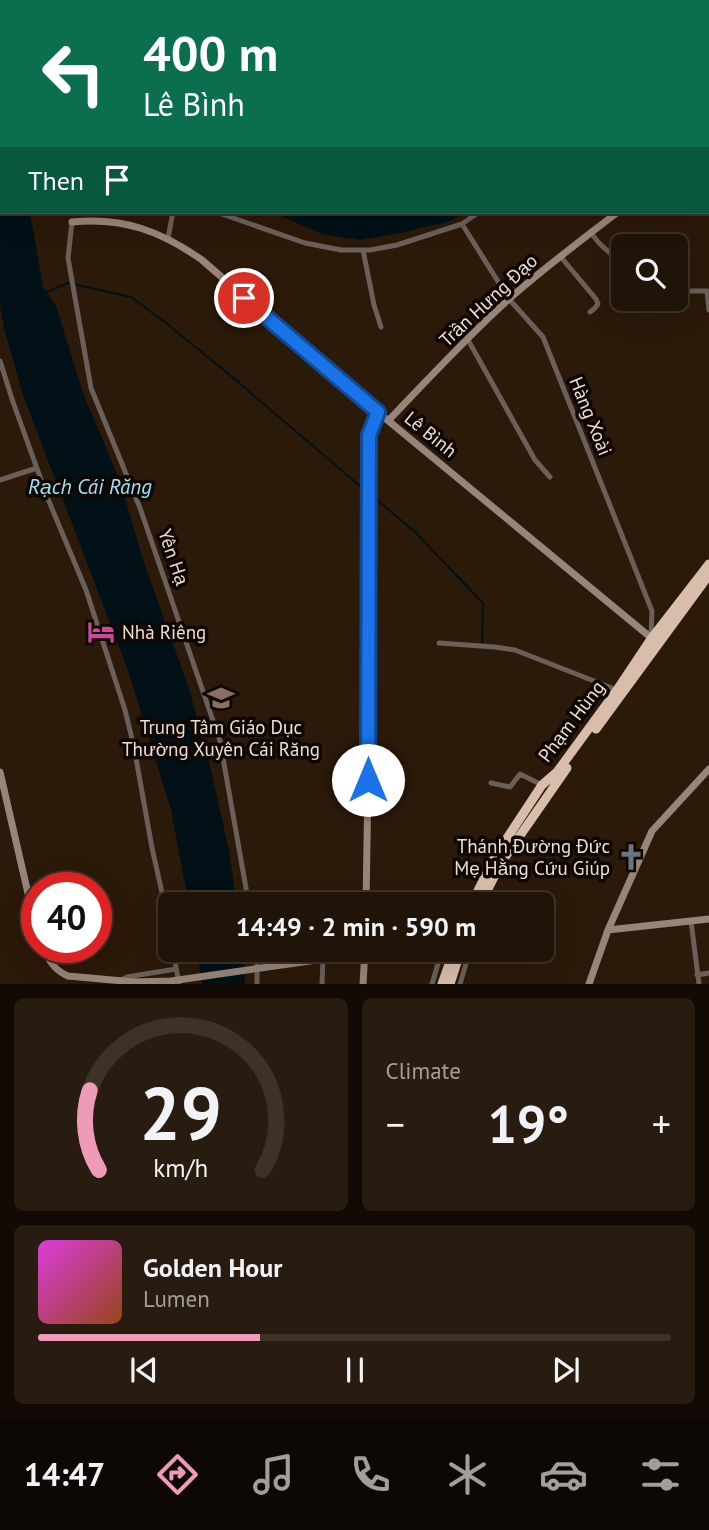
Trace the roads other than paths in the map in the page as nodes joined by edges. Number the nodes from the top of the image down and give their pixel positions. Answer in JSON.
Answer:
{"nodes":[{"id":1,"x":173,"y":214,"type":"edge"},
{"id":2,"x":222,"y":214,"type":"edge"},
{"id":3,"x":476,"y":214,"type":"edge"},
{"id":4,"x":615,"y":214,"type":"edge"},
{"id":5,"x":72,"y":222,"type":"joint"},
{"id":6,"x":462,"y":224,"type":"junction"},
{"id":7,"x":591,"y":233,"type":"junction"},
{"id":8,"x":168,"y":239,"type":"junction"},
{"id":9,"x":363,"y":250,"type":"junction"},
{"id":10,"x":611,"y":254,"type":"edge"},
{"id":11,"x":560,"y":256,"type":"junction"},
{"id":12,"x":688,"y":291,"type":"edge"},
{"id":13,"x":509,"y":299,"type":"junction"},
{"id":14,"x":709,"y":310,"type":"edge"},
{"id":15,"x":590,"y":312,"type":"dead end"},
{"id":16,"x":381,"y":327,"type":"dead end"},
{"id":17,"x":467,"y":338,"type":"junction"},
{"id":18,"x":0,"y":361,"type":"edge"},
{"id":19,"x":378,"y":412,"type":"junction"},
{"id":20,"x":389,"y":420,"type":"junction"},
{"id":21,"x":37,"y":468,"type":"junction"},
{"id":22,"x":550,"y":477,"type":"dead end"},
{"id":23,"x":0,"y":480,"type":"edge"},
{"id":24,"x":709,"y":564,"type":"edge"},
{"id":25,"x":709,"y":575,"type":"edge"},
{"id":26,"x":655,"y":641,"type":"junction"},
{"id":27,"x":439,"y":643,"type":"dead end"},
{"id":28,"x":617,"y":690,"type":"junction"},
{"id":29,"x":709,"y":769,"type":"edge"},
{"id":30,"x":0,"y":772,"type":"edge"},
{"id":31,"x":491,"y":783,"type":"dead end"},
{"id":32,"x":546,"y":788,"type":"junction"},
{"id":33,"x":23,"y":872,"type":"edge"},
{"id":34,"x":162,"y":892,"type":"edge"},
{"id":35,"x":247,"y":892,"type":"edge"},
{"id":36,"x":366,"y":892,"type":"edge"},
{"id":37,"x":478,"y":892,"type":"edge"},
{"id":38,"x":486,"y":892,"type":"edge"},
{"id":39,"x":709,"y":919,"type":"edge"},
{"id":40,"x":691,"y":921,"type":"junction"},
{"id":41,"x":608,"y":930,"type":"junction"},
{"id":42,"x":175,"y":962,"type":"edge"},
{"id":43,"x":258,"y":962,"type":"edge"},
{"id":44,"x":300,"y":962,"type":"edge"},
{"id":45,"x":320,"y":962,"type":"edge"},
{"id":46,"x":364,"y":962,"type":"edge"},
{"id":47,"x":438,"y":962,"type":"edge"},
{"id":48,"x":452,"y":962,"type":"edge"},
{"id":49,"x":455,"y":962,"type":"edge"},
{"id":50,"x":466,"y":962,"type":"edge"},
{"id":51,"x":50,"y":963,"type":"edge"},
{"id":52,"x":176,"y":969,"type":"junction"},
{"id":53,"x":451,"y":969,"type":"junction"},
{"id":54,"x":709,"y":973,"type":"edge"},
{"id":55,"x":697,"y":975,"type":"junction"},
{"id":56,"x":122,"y":982,"type":"edge"},
{"id":57,"x":179,"y":984,"type":"edge"},
{"id":58,"x":257,"y":984,"type":"edge"},
{"id":59,"x":322,"y":984,"type":"edge"},
{"id":60,"x":363,"y":984,"type":"edge"},
{"id":61,"x":432,"y":984,"type":"edge"},
{"id":62,"x":442,"y":984,"type":"edge"},
{"id":63,"x":450,"y":984,"type":"edge"},
{"id":64,"x":460,"y":984,"type":"edge"},
{"id":65,"x":589,"y":984,"type":"edge"},
{"id":66,"x":699,"y":984,"type":"edge"}],
"edges":[{"from":1,"to":8,"type":"street"},
{"from":2,"to":9,"type":"street"},
{"from":3,"to":6,"type":"street"},
{"from":4,"to":7,"type":"street","name":"Trần Hưng Đạo"},
{"from":5,"to":8,"type":"street","name":"Lê Bình"},
{"from":5,"to":35,"type":"street","name":"Yên Hạ"},
{"from":6,"to":9,"type":"street"},
{"from":6,"to":13,"type":"street","name":"Hàng Xoài"},
{"from":7,"to":10,"type":"street"},
{"from":7,"to":11,"type":"street","name":"Trần Hưng Đạo"},
{"from":8,"to":19,"type":"street","name":"Lê Bình"},
{"from":9,"to":16,"type":"street"},
{"from":11,"to":13,"type":"street","name":"Trần Hưng Đạo"},
{"from":11,"to":15,"type":"street"},
{"from":12,"to":14,"type":"street"},
{"from":13,"to":17,"type":"street","name":"Trần Hưng Đạo"},
{"from":13,"to":26,"type":"street","name":"Hàng Xoài"},
{"from":17,"to":20,"type":"street","name":"Trần Hưng Đạo"},
{"from":17,"to":22,"type":"street"},
{"from":18,"to":21,"type":"street"},
{"from":19,"to":20,"type":"street","name":"Lê Bình"},
{"from":19,"to":36,"type":"street"},
{"from":20,"to":26,"type":"street","name":"Lê Bình"},
{"from":21,"to":23,"type":"street"},
{"from":21,"to":34,"type":"street"},
{"from":24,"to":26,"type":"highway","name":"Phạm Hùng"},
{"from":25,"to":26,"type":"highway","name":"Phạm Hùng"},
{"from":26,"to":28,"type":"highway","name":"Phạm Hùng"},
{"from":26,"to":32,"type":"highway","name":"Phạm Hùng"},
{"from":27,"to":28,"type":"street"},
{"from":28,"to":32,"type":"highway","name":"Phạm Hùng"},
{"from":29,"to":41,"type":"street"},
{"from":30,"to":33,"type":"street"},
{"from":31,"to":32,"type":"street"},
{"from":32,"to":37,"type":"highway","name":"Phạm Hùng"},
{"from":32,"to":38,"type":"highway","name":"Phạm Hùng"},
{"from":39,"to":40,"type":"street"},
{"from":40,"to":41,"type":"street"},
{"from":40,"to":55,"type":"street"},
{"from":41,"to":65,"type":"street"},
{"from":42,"to":52,"type":"street"},
{"from":43,"to":58,"type":"street"},
{"from":44,"to":56,"type":"street","bridge":true},
{"from":45,"to":59,"type":"street"},
{"from":46,"to":60,"type":"street"},
{"from":47,"to":61,"type":"street"},
{"from":48,"to":53,"type":"highway"},
{"from":49,"to":53,"type":"highway"},
{"from":50,"to":64,"type":"street"},
{"from":51,"to":56,"type":"street"},
{"from":52,"to":56,"type":"street"},
{"from":52,"to":57,"type":"street"},
{"from":53,"to":62,"type":"highway"},
{"from":53,"to":63,"type":"highway"},
{"from":54,"to":55,"type":"street"},
{"from":55,"to":66,"type":"street"}]}
